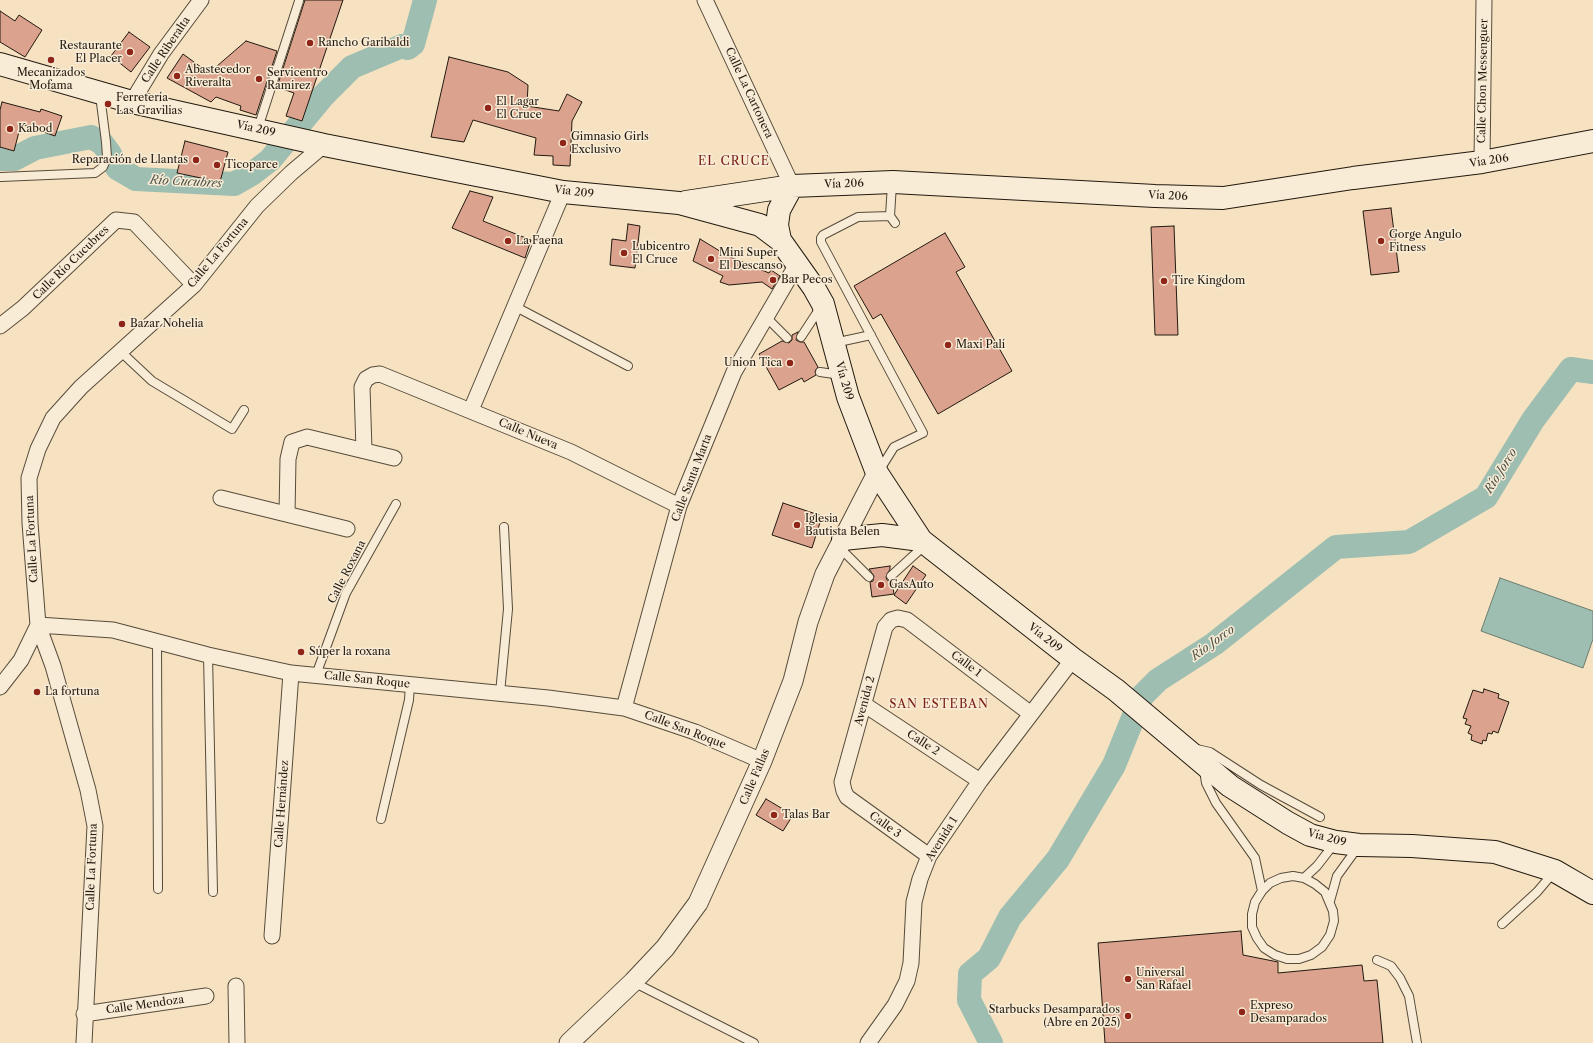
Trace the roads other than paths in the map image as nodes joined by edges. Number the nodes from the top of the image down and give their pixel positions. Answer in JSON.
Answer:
{"nodes":[{"id":1,"x":201,"y":0,"type":"edge"},
{"id":2,"x":705,"y":0,"type":"edge"},
{"id":3,"x":1484,"y":0,"type":"edge"},
{"id":4,"x":299,"y":1,"type":"edge"},
{"id":5,"x":0,"y":64,"type":"edge"},
{"id":6,"x":99,"y":92,"type":"junction"},
{"id":7,"x":132,"y":102,"type":"junction"},
{"id":8,"x":264,"y":131,"type":"junction"},
{"id":9,"x":1593,"y":141,"type":"edge"},
{"id":10,"x":319,"y":143,"type":"junction"},
{"id":11,"x":1482,"y":162,"type":"junction"},
{"id":12,"x":1,"y":176,"type":"edge"},
{"id":13,"x":892,"y":182,"type":"junction"},
{"id":14,"x":792,"y":186,"type":"junction"},
{"id":15,"x":563,"y":192,"type":"junction"},
{"id":16,"x":679,"y":203,"type":"junction"},
{"id":17,"x":760,"y":225,"type":"junction"},
{"id":18,"x":780,"y":240,"type":"junction"},
{"id":19,"x":797,"y":264,"type":"junction"},
{"id":20,"x":194,"y":285,"type":"junction"},
{"id":21,"x":822,"y":304,"type":"junction"},
{"id":22,"x":516,"y":307,"type":"junction"},
{"id":23,"x":767,"y":318,"type":"junction"},
{"id":24,"x":0,"y":326,"type":"edge"},
{"id":25,"x":871,"y":336,"type":"junction"},
{"id":26,"x":801,"y":337,"type":"dead end"},
{"id":27,"x":787,"y":338,"type":"dead end"},
{"id":28,"x":834,"y":343,"type":"junction"},
{"id":29,"x":120,"y":351,"type":"junction"},
{"id":30,"x":628,"y":366,"type":"dead end"},
{"id":31,"x":820,"y":372,"type":"dead end"},
{"id":32,"x":842,"y":375,"type":"junction"},
{"id":33,"x":244,"y":410,"type":"dead end"},
{"id":34,"x":471,"y":410,"type":"junction"},
{"id":35,"x":364,"y":450,"type":"junction"},
{"id":36,"x":394,"y":458,"type":"dead end"},
{"id":37,"x":878,"y":473,"type":"junction"},
{"id":38,"x":221,"y":498,"type":"dead end"},
{"id":39,"x":396,"y":504,"type":"dead end"},
{"id":40,"x":679,"y":506,"type":"junction"},
{"id":41,"x":287,"y":514,"type":"junction"},
{"id":42,"x":504,"y":527,"type":"dead end"},
{"id":43,"x":347,"y":529,"type":"dead end"},
{"id":44,"x":923,"y":542,"type":"junction"},
{"id":45,"x":841,"y":543,"type":"junction"},
{"id":46,"x":891,"y":576,"type":"dead end"},
{"id":47,"x":869,"y":577,"type":"dead end"},
{"id":48,"x":898,"y":618,"type":"joint"},
{"id":49,"x":38,"y":625,"type":"junction"},
{"id":50,"x":157,"y":640,"type":"junction"},
{"id":51,"x":208,"y":655,"type":"junction"},
{"id":52,"x":1073,"y":659,"type":"junction"},
{"id":53,"x":291,"y":673,"type":"junction"},
{"id":54,"x":316,"y":675,"type":"junction"},
{"id":55,"x":410,"y":684,"type":"junction"},
{"id":56,"x":0,"y":687,"type":"edge"},
{"id":57,"x":500,"y":693,"type":"junction"},
{"id":58,"x":865,"y":705,"type":"junction"},
{"id":59,"x":624,"y":708,"type":"junction"},
{"id":60,"x":1031,"y":714,"type":"junction"},
{"id":61,"x":1176,"y":739,"type":"junction"},
{"id":62,"x":762,"y":761,"type":"junction"},
{"id":63,"x":1202,"y":761,"type":"junction"},
{"id":64,"x":980,"y":781,"type":"junction"},
{"id":65,"x":844,"y":791,"type":"joint"},
{"id":66,"x":1320,"y":816,"type":"dead end"},
{"id":67,"x":381,"y":819,"type":"dead end"},
{"id":68,"x":1336,"y":842,"type":"junction"},
{"id":69,"x":1359,"y":845,"type":"junction"},
{"id":70,"x":929,"y":856,"type":"junction"},
{"id":71,"x":1555,"y":871,"type":"junction"},
{"id":72,"x":1304,"y":878,"type":"junction"},
{"id":73,"x":158,"y":889,"type":"dead end"},
{"id":74,"x":1262,"y":891,"type":"junction"},
{"id":75,"x":213,"y":892,"type":"dead end"},
{"id":76,"x":1593,"y":893,"type":"edge"},
{"id":77,"x":1330,"y":901,"type":"junction"},
{"id":78,"x":1502,"y":924,"type":"dead end"},
{"id":79,"x":272,"y":936,"type":"dead end"},
{"id":80,"x":1377,"y":960,"type":"dead end"},
{"id":81,"x":633,"y":982,"type":"junction"},
{"id":82,"x":236,"y":986,"type":"dead end"},
{"id":83,"x":206,"y":996,"type":"dead end"},
{"id":84,"x":84,"y":1014,"type":"junction"},
{"id":85,"x":84,"y":1043,"type":"edge"},
{"id":86,"x":237,"y":1043,"type":"edge"},
{"id":87,"x":569,"y":1043,"type":"edge"},
{"id":88,"x":754,"y":1043,"type":"edge"},
{"id":89,"x":868,"y":1043,"type":"edge"},
{"id":90,"x":1417,"y":1043,"type":"edge"}],
"edges":[{"from":1,"to":7,"type":"street","name":"Calle Riberalta"},
{"from":2,"to":14,"type":"street","name":"Calle La Cartonera"},
{"from":3,"to":11,"type":"street","name":"Calle Chon Messenguer"},
{"from":4,"to":8,"type":"lane"},
{"from":5,"to":6,"type":"main road","name":"Vía 209"},
{"from":6,"to":7,"type":"main road","name":"Vía 209"},
{"from":6,"to":12,"type":"lane"},
{"from":7,"to":8,"type":"main road","name":"Vía 209"},
{"from":8,"to":10,"type":"main road","name":"Vía 209"},
{"from":9,"to":11,"type":"main road","name":"Vía 206"},
{"from":10,"to":15,"type":"main road","name":"Vía 209"},
{"from":10,"to":20,"type":"street","name":"Calle La Fortuna"},
{"from":11,"to":13,"type":"main road","name":"Vía 206"},
{"from":13,"to":14,"type":"main road","name":"Vía 206"},
{"from":13,"to":25,"type":"lane"},
{"from":14,"to":16,"type":"main road"},
{"from":14,"to":17,"type":"main road","name":"Vía 206"},
{"from":14,"to":18,"type":"main road"},
{"from":15,"to":16,"type":"main road","name":"Vía 209"},
{"from":15,"to":22,"type":"street"},
{"from":16,"to":17,"type":"main road","name":"Vía 209"},
{"from":17,"to":18,"type":"main road","name":"Vía 209"},
{"from":18,"to":19,"type":"main road","name":"Vía 209"},
{"from":19,"to":21,"type":"main road","name":"Vía 209"},
{"from":19,"to":23,"type":"street","name":"Calle Santa Marta"},
{"from":20,"to":24,"type":"street","name":"Calle Río Cucubres"},
{"from":20,"to":29,"type":"street","name":"Calle La Fortuna"},
{"from":21,"to":26,"type":"lane"},
{"from":21,"to":28,"type":"main road","name":"Vía 209"},
{"from":22,"to":30,"type":"lane"},
{"from":22,"to":34,"type":"street"},
{"from":23,"to":27,"type":"lane"},
{"from":23,"to":40,"type":"street","name":"Calle Santa Marta"},
{"from":25,"to":28,"type":"lane"},
{"from":25,"to":37,"type":"lane"},
{"from":28,"to":32,"type":"main road","name":"Vía 209"},
{"from":29,"to":33,"type":"lane"},
{"from":29,"to":49,"type":"street","name":"Calle La Fortuna"},
{"from":31,"to":32,"type":"lane"},
{"from":32,"to":37,"type":"main road","name":"Vía 209"},
{"from":34,"to":35,"type":"street","name":"Calle Nueva"},
{"from":34,"to":40,"type":"street","name":"Calle Nueva"},
{"from":35,"to":36,"type":"street"},
{"from":35,"to":41,"type":"street"},
{"from":37,"to":44,"type":"main road","name":"Vía 209"},
{"from":37,"to":45,"type":"street","name":"Calle Fallas"},
{"from":38,"to":41,"type":"street"},
{"from":39,"to":54,"type":"lane","name":"Calle Roxana"},
{"from":40,"to":59,"type":"street","name":"Calle Santa Marta"},
{"from":41,"to":43,"type":"street"},
{"from":42,"to":57,"type":"lane"},
{"from":44,"to":45,"type":"main road"},
{"from":44,"to":46,"type":"lane"},
{"from":44,"to":52,"type":"main road","name":"Vía 209"},
{"from":45,"to":47,"type":"lane"},
{"from":45,"to":62,"type":"street","name":"Calle Fallas"},
{"from":48,"to":58,"type":"street","name":"Avenida 2"},
{"from":48,"to":60,"type":"street","name":"Calle 1"},
{"from":49,"to":50,"type":"street","name":"Calle San Roque"},
{"from":49,"to":56,"type":"street"},
{"from":49,"to":84,"type":"street","name":"Calle La Fortuna"},
{"from":50,"to":51,"type":"street","name":"Calle San Roque"},
{"from":50,"to":73,"type":"lane"},
{"from":51,"to":53,"type":"street","name":"Calle San Roque"},
{"from":51,"to":75,"type":"lane"},
{"from":52,"to":60,"type":"street","name":"Avenida 1"},
{"from":52,"to":61,"type":"main road","name":"Vía 209"},
{"from":53,"to":54,"type":"street","name":"Calle San Roque"},
{"from":53,"to":79,"type":"street","name":"Calle Hernández"},
{"from":54,"to":55,"type":"street","name":"Calle San Roque"},
{"from":55,"to":57,"type":"street","name":"Calle San Roque"},
{"from":55,"to":67,"type":"lane"},
{"from":57,"to":59,"type":"street","name":"Calle San Roque"},
{"from":58,"to":64,"type":"street","name":"Calle 2"},
{"from":58,"to":65,"type":"street","name":"Avenida 2"},
{"from":59,"to":62,"type":"street","name":"Calle San Roque"},
{"from":60,"to":64,"type":"street","name":"Avenida 1"},
{"from":61,"to":63,"type":"main road","name":"Vía 209"},
{"from":61,"to":66,"type":"lane"},
{"from":62,"to":81,"type":"street","name":"Calle Fallas"},
{"from":63,"to":68,"type":"main road","name":"Vía 209"},
{"from":63,"to":74,"type":"lane"},
{"from":64,"to":70,"type":"street","name":"Avenida 1"},
{"from":65,"to":70,"type":"street","name":"Calle 3"},
{"from":68,"to":69,"type":"main road","name":"Vía 209"},
{"from":68,"to":72,"type":"lane"},
{"from":69,"to":71,"type":"main road","name":"Vía 209"},
{"from":69,"to":77,"type":"lane"},
{"from":70,"to":89,"type":"street","name":"Avenida 1"},
{"from":71,"to":76,"type":"main road","name":"Vía 209"},
{"from":71,"to":78,"type":"lane"},
{"from":72,"to":74,"type":"lane"},
{"from":72,"to":77,"type":"lane"},
{"from":74,"to":77,"type":"lane"},
{"from":80,"to":90,"type":"lane"},
{"from":81,"to":87,"type":"street","name":"Calle Fallas"},
{"from":81,"to":88,"type":"lane"},
{"from":82,"to":86,"type":"street"},
{"from":83,"to":84,"type":"street","name":"Calle Mendoza"},
{"from":84,"to":85,"type":"street","name":"Calle La Fortuna"}]}
